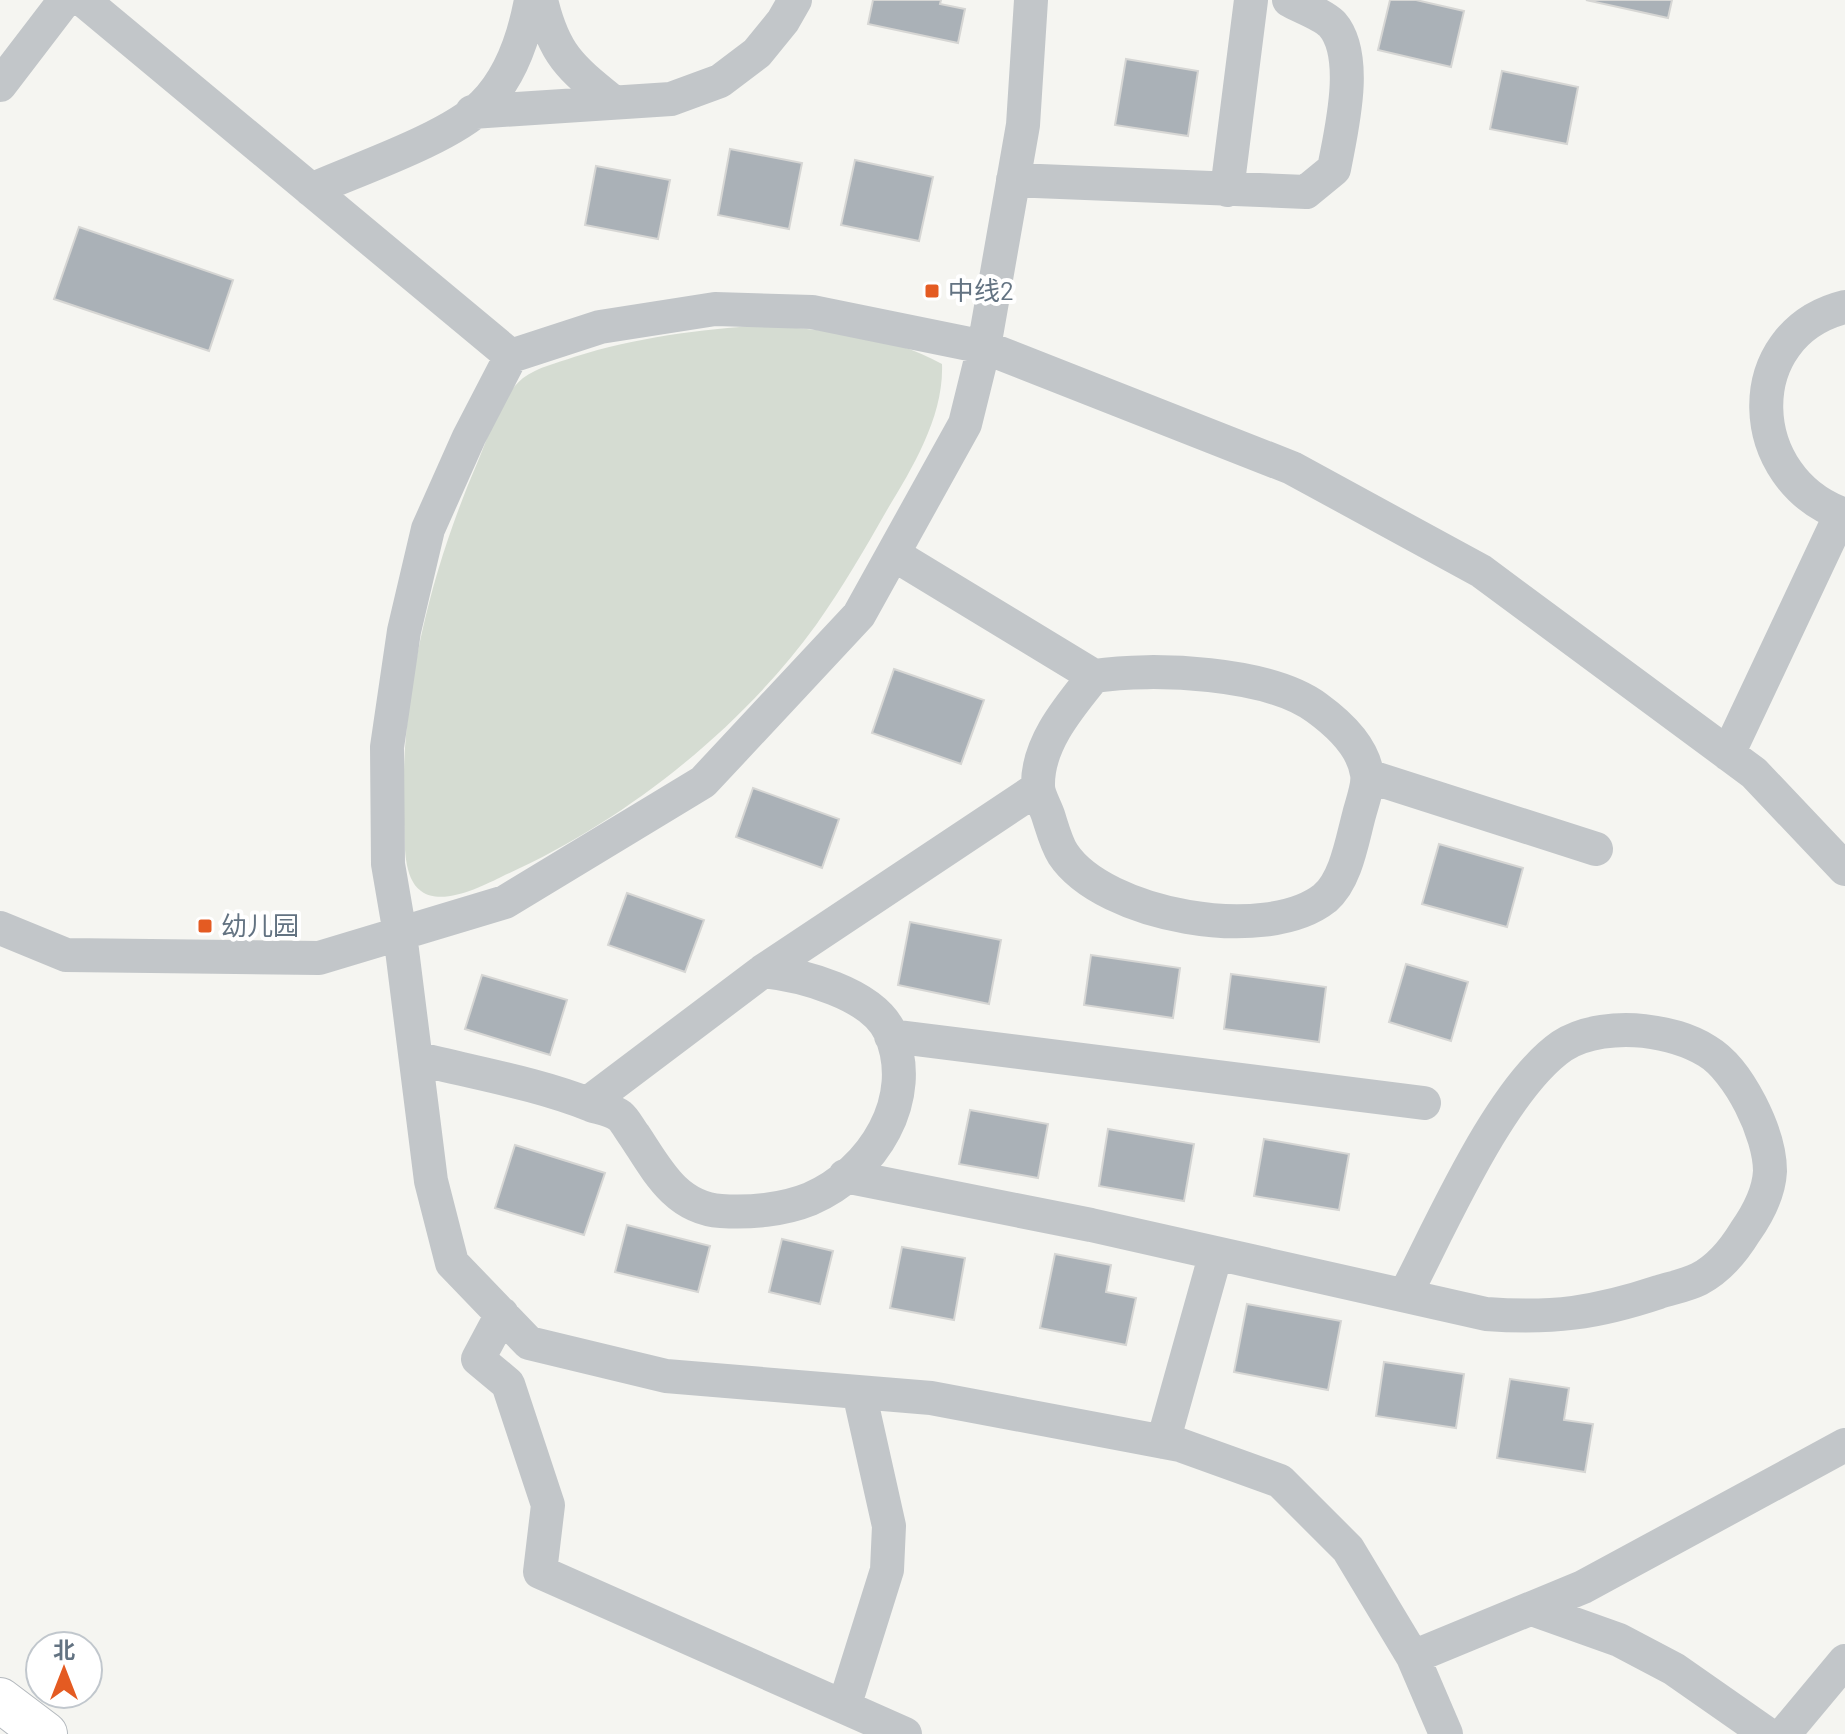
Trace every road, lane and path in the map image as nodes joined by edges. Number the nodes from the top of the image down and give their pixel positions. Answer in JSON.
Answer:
{"nodes":[{"id":1,"x":65,"y":0,"type":"edge"},
{"id":2,"x":83,"y":0,"type":"edge"},
{"id":3,"x":531,"y":0,"type":"edge"},
{"id":4,"x":541,"y":0,"type":"edge"},
{"id":5,"x":795,"y":0,"type":"edge"},
{"id":6,"x":1031,"y":0,"type":"edge"},
{"id":7,"x":1251,"y":0,"type":"edge"},
{"id":8,"x":1289,"y":0,"type":"edge"},
{"id":9,"x":0,"y":85,"type":"edge"},
{"id":10,"x":613,"y":102,"type":"junction"},
{"id":11,"x":472,"y":112,"type":"junction"},
{"id":12,"x":1013,"y":180,"type":"junction"},
{"id":13,"x":311,"y":190,"type":"junction"},
{"id":14,"x":1227,"y":190,"type":"junction"},
{"id":15,"x":1845,"y":307,"type":"edge"},
{"id":16,"x":984,"y":347,"type":"junction"},
{"id":17,"x":511,"y":356,"type":"junction"},
{"id":18,"x":1843,"y":515,"type":"edge"},
{"id":19,"x":893,"y":554,"type":"junction"},
{"id":20,"x":1094,"y":676,"type":"junction"},
{"id":21,"x":1728,"y":754,"type":"junction"},
{"id":22,"x":1368,"y":776,"type":"junction"},
{"id":23,"x":1038,"y":788,"type":"junction"},
{"id":24,"x":1596,"y":849,"type":"dead end"},
{"id":25,"x":1845,"y":869,"type":"edge"},
{"id":26,"x":0,"y":928,"type":"edge"},
{"id":27,"x":400,"y":934,"type":"junction"},
{"id":28,"x":763,"y":971,"type":"junction"},
{"id":29,"x":891,"y":1036,"type":"junction"},
{"id":30,"x":416,"y":1058,"type":"junction"},
{"id":31,"x":588,"y":1103,"type":"junction"},
{"id":32,"x":1424,"y":1103,"type":"dead end"},
{"id":33,"x":845,"y":1176,"type":"junction"},
{"id":34,"x":1216,"y":1253,"type":"junction"},
{"id":35,"x":1405,"y":1295,"type":"junction"},
{"id":36,"x":502,"y":1314,"type":"junction"},
{"id":37,"x":859,"y":1392,"type":"junction"},
{"id":38,"x":1163,"y":1442,"type":"junction"},
{"id":39,"x":1845,"y":1445,"type":"edge"},
{"id":40,"x":1532,"y":1609,"type":"junction"},
{"id":41,"x":1413,"y":1657,"type":"junction"},
{"id":42,"x":1845,"y":1661,"type":"edge"},
{"id":43,"x":0,"y":1700,"type":"edge"},
{"id":44,"x":844,"y":1707,"type":"junction"},
{"id":45,"x":45,"y":1734,"type":"edge"},
{"id":46,"x":905,"y":1734,"type":"edge"},
{"id":47,"x":1446,"y":1734,"type":"edge"},
{"id":48,"x":1767,"y":1734,"type":"edge"},
{"id":49,"x":1784,"y":1734,"type":"edge"}],
"edges":[{"from":1,"to":9,"type":"street"},
{"from":2,"to":13,"type":"street"},
{"from":3,"to":11,"type":"street"},
{"from":4,"to":10,"type":"street"},
{"from":5,"to":10,"type":"street"},
{"from":6,"to":12,"type":"street"},
{"from":7,"to":14,"type":"street"},
{"from":8,"to":14,"type":"street"},
{"from":10,"to":11,"type":"street"},
{"from":11,"to":13,"type":"street"},
{"from":12,"to":14,"type":"street"},
{"from":12,"to":16,"type":"street"},
{"from":13,"to":17,"type":"street"},
{"from":15,"to":18,"type":"street"},
{"from":16,"to":17,"type":"street"},
{"from":16,"to":19,"type":"street"},
{"from":16,"to":21,"type":"street"},
{"from":17,"to":27,"type":"street"},
{"from":18,"to":21,"type":"street"},
{"from":19,"to":20,"type":"street"},
{"from":19,"to":27,"type":"street"},
{"from":20,"to":22,"type":"street"},
{"from":20,"to":23,"type":"street"},
{"from":21,"to":25,"type":"street"},
{"from":22,"to":23,"type":"street"},
{"from":22,"to":24,"type":"street"},
{"from":23,"to":28,"type":"street"},
{"from":26,"to":27,"type":"street"},
{"from":27,"to":30,"type":"street"},
{"from":28,"to":29,"type":"street"},
{"from":28,"to":31,"type":"street"},
{"from":29,"to":32,"type":"street"},
{"from":29,"to":33,"type":"street"},
{"from":30,"to":31,"type":"street"},
{"from":30,"to":36,"type":"street"},
{"from":31,"to":33,"type":"street"},
{"from":33,"to":34,"type":"street"},
{"from":34,"to":35,"type":"street"},
{"from":34,"to":38,"type":"street"},
{"from":35,"to":35,"type":"street"},
{"from":36,"to":37,"type":"street"},
{"from":36,"to":44,"type":"street"},
{"from":37,"to":38,"type":"street"},
{"from":37,"to":44,"type":"street"},
{"from":38,"to":41,"type":"street"},
{"from":39,"to":40,"type":"street"},
{"from":40,"to":41,"type":"street"},
{"from":40,"to":48,"type":"street"},
{"from":41,"to":47,"type":"street"},
{"from":42,"to":49,"type":"street"},
{"from":43,"to":45,"type":"street"},
{"from":44,"to":46,"type":"street"}]}
